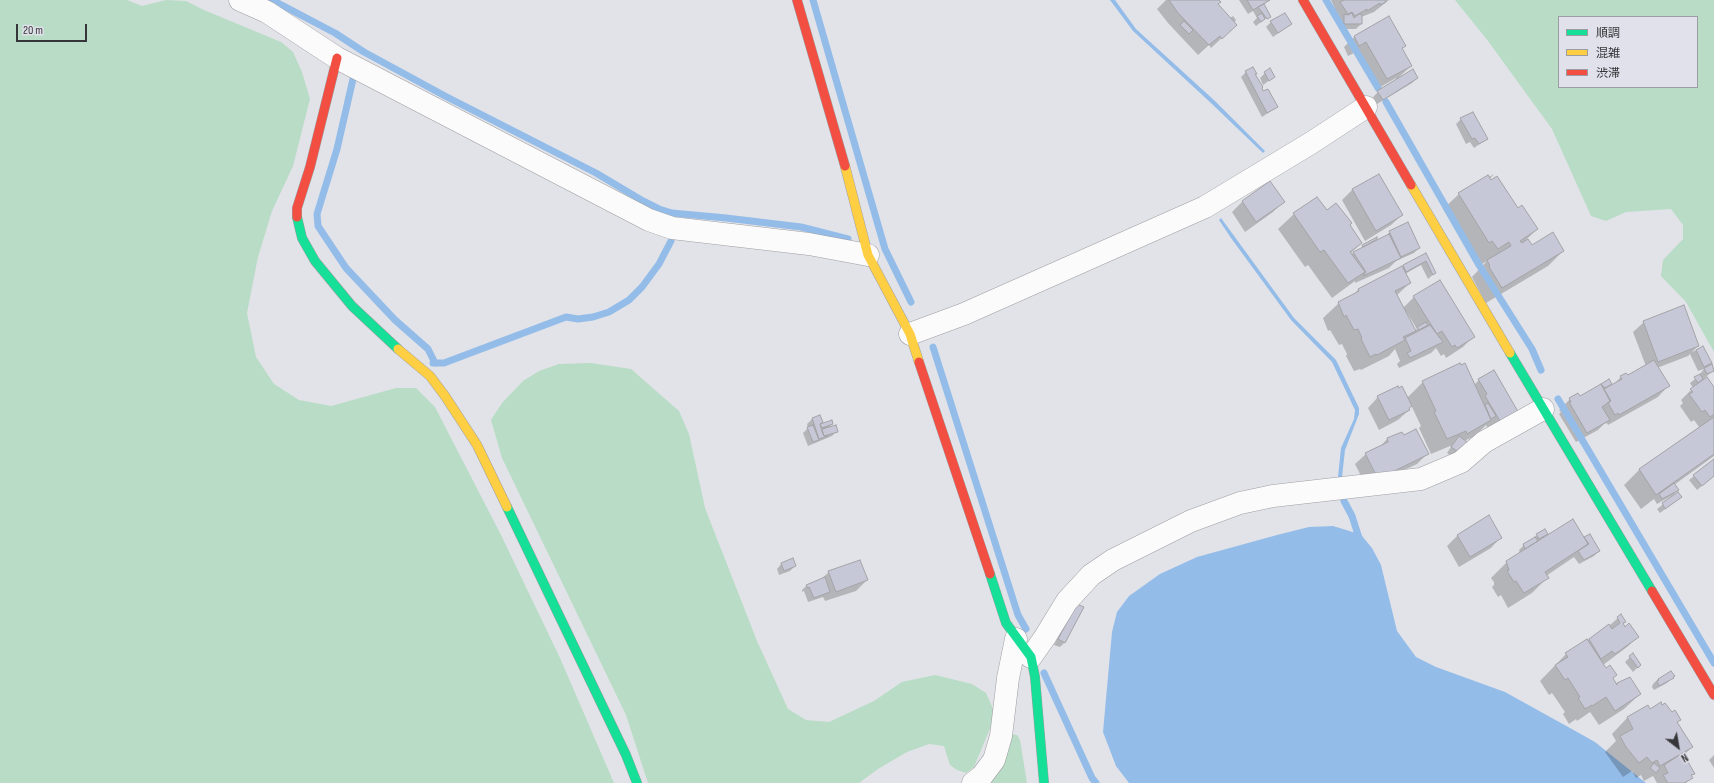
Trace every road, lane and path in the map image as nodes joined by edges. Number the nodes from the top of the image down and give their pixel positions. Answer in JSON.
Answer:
{"nodes":[{"id":1,"x":240,"y":0,"type":"edge"},
{"id":2,"x":797,"y":0,"type":"edge"},
{"id":3,"x":1303,"y":0,"type":"edge"},
{"id":4,"x":337,"y":58,"type":"junction"},
{"id":5,"x":1366,"y":107,"type":"junction"},
{"id":6,"x":868,"y":255,"type":"junction"},
{"id":7,"x":910,"y":334,"type":"junction"},
{"id":8,"x":1543,"y":409,"type":"junction"},
{"id":9,"x":1016,"y":639,"type":"junction"},
{"id":10,"x":1031,"y":657,"type":"junction"},
{"id":11,"x":1714,"y":695,"type":"edge"},
{"id":12,"x":637,"y":783,"type":"edge"},
{"id":13,"x":973,"y":783,"type":"edge"},
{"id":14,"x":1044,"y":783,"type":"edge"}],
"edges":[{"from":1,"to":4,"type":"street"},
{"from":2,"to":6,"type":"street"},
{"from":3,"to":5,"type":"street"},
{"from":4,"to":6,"type":"street"},
{"from":4,"to":12,"type":"street"},
{"from":5,"to":7,"type":"street"},
{"from":5,"to":8,"type":"street"},
{"from":6,"to":7,"type":"street"},
{"from":7,"to":9,"type":"street"},
{"from":8,"to":10,"type":"street"},
{"from":8,"to":11,"type":"street"},
{"from":9,"to":10,"type":"street"},
{"from":9,"to":13,"type":"street"},
{"from":10,"to":14,"type":"street"}]}
